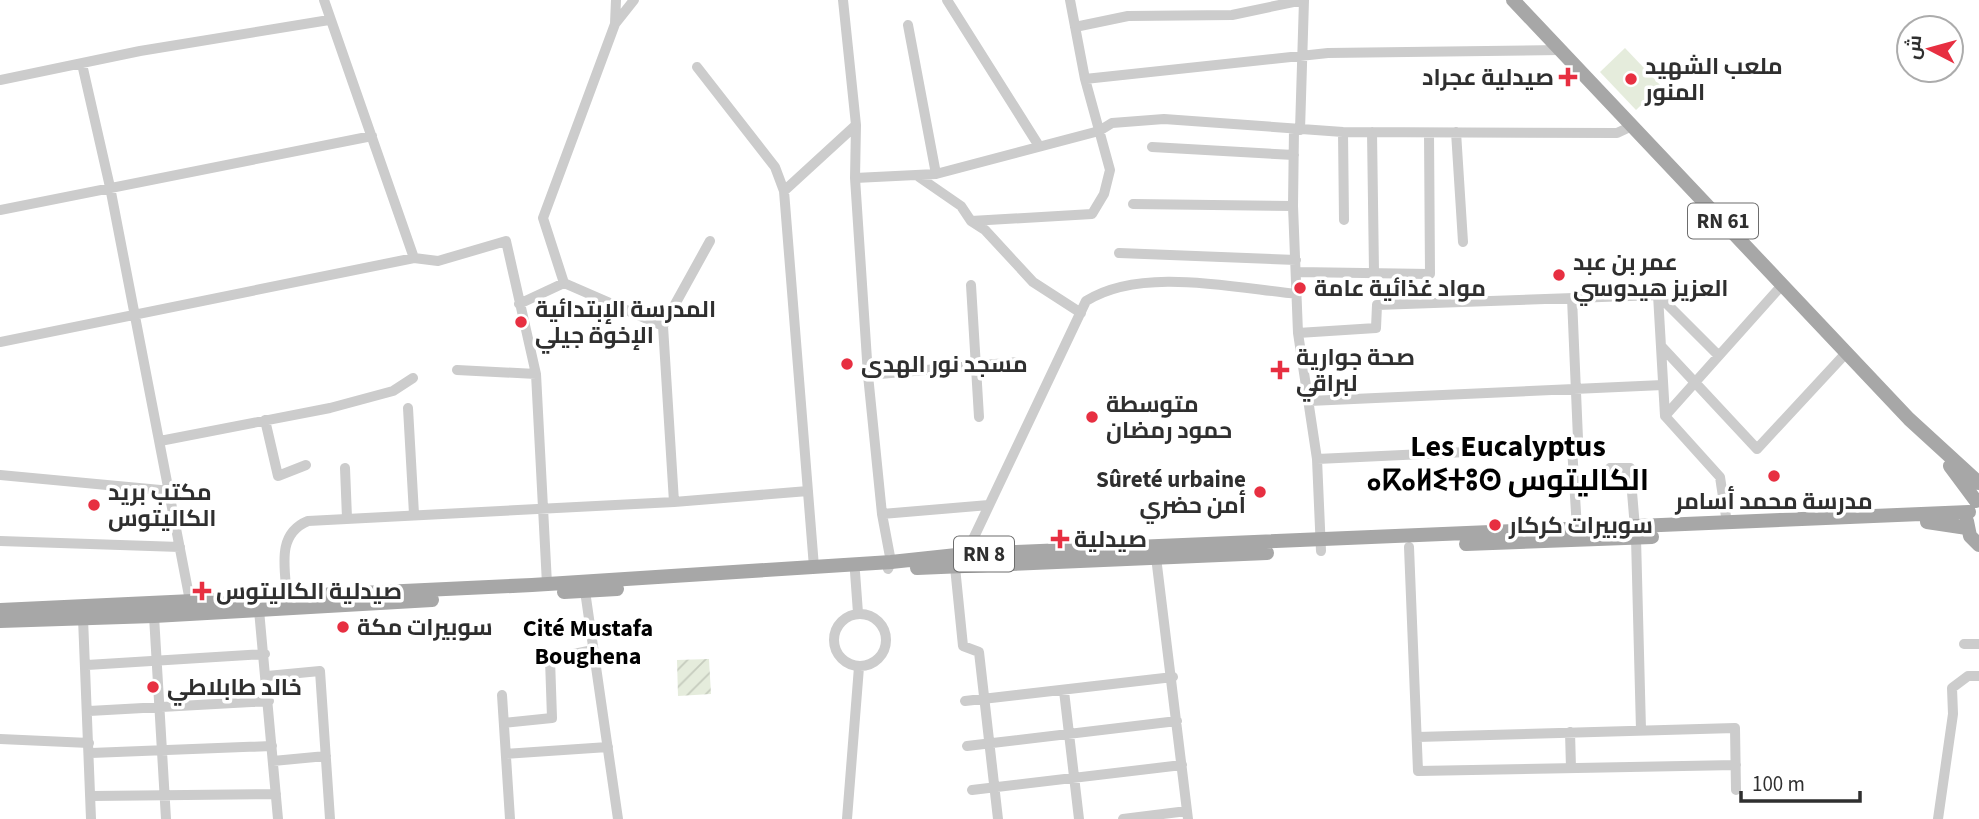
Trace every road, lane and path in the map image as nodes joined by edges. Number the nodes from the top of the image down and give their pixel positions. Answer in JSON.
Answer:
{"nodes":[{"id":1,"x":324,"y":0,"type":"edge"},
{"id":2,"x":616,"y":0,"type":"edge"},
{"id":3,"x":634,"y":0,"type":"edge"},
{"id":4,"x":843,"y":0,"type":"edge"},
{"id":5,"x":947,"y":0,"type":"edge"},
{"id":6,"x":1070,"y":0,"type":"edge"},
{"id":7,"x":1303,"y":0,"type":"edge"},
{"id":8,"x":1513,"y":0,"type":"edge"},
{"id":9,"x":329,"y":20,"type":"junction"},
{"id":10,"x":615,"y":24,"type":"junction"},
{"id":11,"x":908,"y":25,"type":"dead end"},
{"id":12,"x":1075,"y":27,"type":"junction"},
{"id":13,"x":1561,"y":50,"type":"junction"},
{"id":14,"x":1303,"y":58,"type":"junction"},
{"id":15,"x":82,"y":64,"type":"junction"},
{"id":16,"x":697,"y":67,"type":"dead end"},
{"id":17,"x":1084,"y":79,"type":"junction"},
{"id":18,"x":0,"y":80,"type":"edge"},
{"id":19,"x":856,"y":125,"type":"junction"},
{"id":20,"x":1632,"y":126,"type":"junction"},
{"id":21,"x":1297,"y":129,"type":"junction"},
{"id":22,"x":1099,"y":131,"type":"junction"},
{"id":23,"x":1343,"y":132,"type":"junction"},
{"id":24,"x":1372,"y":132,"type":"junction"},
{"id":25,"x":1456,"y":132,"type":"junction"},
{"id":26,"x":1429,"y":133,"type":"junction"},
{"id":27,"x":372,"y":136,"type":"junction"},
{"id":28,"x":1038,"y":146,"type":"junction"},
{"id":29,"x":1152,"y":147,"type":"dead end"},
{"id":30,"x":1294,"y":155,"type":"junction"},
{"id":31,"x":936,"y":174,"type":"junction"},
{"id":32,"x":919,"y":177,"type":"junction"},
{"id":33,"x":855,"y":178,"type":"junction"},
{"id":34,"x":110,"y":187,"type":"junction"},
{"id":35,"x":784,"y":191,"type":"junction"},
{"id":36,"x":1133,"y":204,"type":"dead end"},
{"id":37,"x":1293,"y":206,"type":"junction"},
{"id":38,"x":0,"y":210,"type":"edge"},
{"id":39,"x":1345,"y":220,"type":"dead end"},
{"id":40,"x":971,"y":221,"type":"junction"},
{"id":41,"x":710,"y":241,"type":"dead end"},
{"id":42,"x":1462,"y":242,"type":"dead end"},
{"id":43,"x":1119,"y":253,"type":"dead end"},
{"id":44,"x":414,"y":258,"type":"junction"},
{"id":45,"x":1296,"y":266,"type":"junction"},
{"id":46,"x":1374,"y":272,"type":"junction"},
{"id":47,"x":564,"y":284,"type":"junction"},
{"id":48,"x":1783,"y":284,"type":"junction"},
{"id":49,"x":971,"y":285,"type":"dead end"},
{"id":50,"x":1297,"y":294,"type":"junction"},
{"id":51,"x":1658,"y":295,"type":"junction"},
{"id":52,"x":1572,"y":298,"type":"junction"},
{"id":53,"x":519,"y":304,"type":"junction"},
{"id":54,"x":1081,"y":313,"type":"junction"},
{"id":55,"x":135,"y":314,"type":"junction"},
{"id":56,"x":663,"y":326,"type":"junction"},
{"id":57,"x":1298,"y":333,"type":"junction"},
{"id":58,"x":0,"y":342,"type":"edge"},
{"id":59,"x":1661,"y":346,"type":"junction"},
{"id":60,"x":1847,"y":352,"type":"junction"},
{"id":61,"x":1718,"y":355,"type":"junction"},
{"id":62,"x":1018,"y":362,"type":"dead end"},
{"id":63,"x":978,"y":366,"type":"junction"},
{"id":64,"x":457,"y":370,"type":"dead end"},
{"id":65,"x":536,"y":374,"type":"junction"},
{"id":66,"x":868,"y":375,"type":"junction"},
{"id":67,"x":413,"y":378,"type":"dead end"},
{"id":68,"x":1695,"y":383,"type":"junction"},
{"id":69,"x":1663,"y":385,"type":"junction"},
{"id":70,"x":1575,"y":388,"type":"junction"},
{"id":71,"x":1310,"y":401,"type":"junction"},
{"id":72,"x":408,"y":408,"type":"dead end"},
{"id":73,"x":1665,"y":416,"type":"junction"},
{"id":74,"x":979,"y":417,"type":"dead end"},
{"id":75,"x":265,"y":420,"type":"junction"},
{"id":76,"x":160,"y":440,"type":"junction"},
{"id":77,"x":1933,"y":443,"type":"junction"},
{"id":78,"x":1572,"y":447,"type":"junction"},
{"id":79,"x":1317,"y":458,"type":"junction"},
{"id":80,"x":306,"y":465,"type":"dead end"},
{"id":81,"x":345,"y":468,"type":"dead end"},
{"id":82,"x":1610,"y":468,"type":"dead end"},
{"id":83,"x":0,"y":475,"type":"edge"},
{"id":84,"x":1979,"y":483,"type":"edge"},
{"id":85,"x":171,"y":491,"type":"junction"},
{"id":86,"x":808,"y":491,"type":"junction"},
{"id":87,"x":674,"y":502,"type":"junction"},
{"id":88,"x":1975,"y":504,"type":"edge"},
{"id":89,"x":989,"y":505,"type":"junction"},
{"id":90,"x":542,"y":507,"type":"junction"},
{"id":91,"x":414,"y":514,"type":"junction"},
{"id":92,"x":882,"y":514,"type":"junction"},
{"id":93,"x":347,"y":518,"type":"junction"},
{"id":94,"x":1727,"y":523,"type":"junction"},
{"id":95,"x":1967,"y":528,"type":"junction"},
{"id":96,"x":1577,"y":529,"type":"junction"},
{"id":97,"x":1636,"y":533,"type":"junction"},
{"id":98,"x":0,"y":541,"type":"edge"},
{"id":99,"x":1979,"y":545,"type":"edge"},
{"id":100,"x":1321,"y":546,"type":"junction"},
{"id":101,"x":180,"y":547,"type":"junction"},
{"id":102,"x":1409,"y":547,"type":"junction"},
{"id":103,"x":966,"y":554,"type":"junction"},
{"id":104,"x":1156,"y":557,"type":"junction"},
{"id":105,"x":889,"y":566,"type":"junction"},
{"id":106,"x":814,"y":567,"type":"junction"},
{"id":107,"x":956,"y":567,"type":"junction"},
{"id":108,"x":855,"y":572,"type":"junction"},
{"id":109,"x":547,"y":584,"type":"junction"},
{"id":110,"x":585,"y":586,"type":"junction"},
{"id":111,"x":287,"y":597,"type":"junction"},
{"id":112,"x":192,"y":608,"type":"junction"},
{"id":113,"x":0,"y":610,"type":"edge"},
{"id":114,"x":259,"y":610,"type":"junction"},
{"id":115,"x":858,"y":613,"type":"junction"},
{"id":116,"x":154,"y":616,"type":"junction"},
{"id":117,"x":83,"y":618,"type":"junction"},
{"id":118,"x":0,"y":621,"type":"edge"},
{"id":119,"x":1964,"y":644,"type":"dead end"},
{"id":120,"x":1979,"y":645,"type":"edge"},
{"id":121,"x":593,"y":650,"type":"junction"},
{"id":122,"x":265,"y":654,"type":"junction"},
{"id":123,"x":159,"y":662,"type":"junction"},
{"id":124,"x":88,"y":665,"type":"junction"},
{"id":125,"x":859,"y":667,"type":"junction"},
{"id":126,"x":267,"y":676,"type":"junction"},
{"id":127,"x":1979,"y":676,"type":"edge"},
{"id":128,"x":1173,"y":677,"type":"junction"},
{"id":129,"x":1064,"y":691,"type":"junction"},
{"id":130,"x":502,"y":695,"type":"dead end"},
{"id":131,"x":985,"y":697,"type":"junction"},
{"id":132,"x":269,"y":701,"type":"junction"},
{"id":133,"x":965,"y":701,"type":"dead end"},
{"id":134,"x":161,"y":708,"type":"junction"},
{"id":135,"x":89,"y":711,"type":"junction"},
{"id":136,"x":1177,"y":721,"type":"junction"},
{"id":137,"x":504,"y":723,"type":"junction"},
{"id":138,"x":1641,"y":730,"type":"junction"},
{"id":139,"x":1570,"y":732,"type":"junction"},
{"id":140,"x":1069,"y":733,"type":"junction"},
{"id":141,"x":1417,"y":737,"type":"junction"},
{"id":142,"x":0,"y":739,"type":"edge"},
{"id":143,"x":988,"y":743,"type":"junction"},
{"id":144,"x":967,"y":746,"type":"dead end"},
{"id":145,"x":272,"y":747,"type":"junction"},
{"id":146,"x":608,"y":747,"type":"junction"},
{"id":147,"x":90,"y":748,"type":"junction"},
{"id":148,"x":163,"y":751,"type":"junction"},
{"id":149,"x":506,"y":754,"type":"junction"},
{"id":150,"x":326,"y":756,"type":"junction"},
{"id":151,"x":273,"y":761,"type":"junction"},
{"id":152,"x":1182,"y":765,"type":"junction"},
{"id":153,"x":1736,"y":765,"type":"junction"},
{"id":154,"x":1571,"y":768,"type":"junction"},
{"id":155,"x":1075,"y":778,"type":"junction"},
{"id":156,"x":994,"y":788,"type":"junction"},
{"id":157,"x":972,"y":790,"type":"dead end"},
{"id":158,"x":1736,"y":790,"type":"dead end"},
{"id":159,"x":276,"y":794,"type":"junction"},
{"id":160,"x":166,"y":795,"type":"junction"},
{"id":161,"x":92,"y":796,"type":"junction"},
{"id":162,"x":1188,"y":815,"type":"edge"},
{"id":163,"x":89,"y":818,"type":"edge"},
{"id":164,"x":166,"y":819,"type":"edge"},
{"id":165,"x":278,"y":819,"type":"edge"},
{"id":166,"x":330,"y":819,"type":"edge"},
{"id":167,"x":510,"y":819,"type":"edge"},
{"id":168,"x":618,"y":819,"type":"edge"},
{"id":169,"x":847,"y":819,"type":"edge"},
{"id":170,"x":998,"y":819,"type":"edge"},
{"id":171,"x":1080,"y":819,"type":"edge"},
{"id":172,"x":1123,"y":819,"type":"edge"},
{"id":173,"x":1938,"y":819,"type":"edge"}],
"edges":[{"from":1,"to":9,"type":"street"},
{"from":2,"to":10,"type":"street"},
{"from":3,"to":10,"type":"street"},
{"from":4,"to":19,"type":"street"},
{"from":5,"to":28,"type":"street"},
{"from":6,"to":12,"type":"street"},
{"from":7,"to":12,"type":"street"},
{"from":7,"to":14,"type":"street"},
{"from":8,"to":13,"type":"main road","number":"RN 61"},
{"from":9,"to":15,"type":"street"},
{"from":9,"to":27,"type":"street"},
{"from":10,"to":47,"type":"street"},
{"from":11,"to":31,"type":"street"},
{"from":12,"to":17,"type":"street"},
{"from":13,"to":14,"type":"street"},
{"from":13,"to":20,"type":"main road","number":"RN 61"},
{"from":14,"to":17,"type":"street"},
{"from":14,"to":21,"type":"street"},
{"from":15,"to":18,"type":"street"},
{"from":15,"to":34,"type":"street"},
{"from":16,"to":35,"type":"street"},
{"from":17,"to":22,"type":"street"},
{"from":19,"to":33,"type":"street"},
{"from":19,"to":35,"type":"street"},
{"from":20,"to":25,"type":"street"},
{"from":20,"to":48,"type":"main road","number":"RN 61"},
{"from":21,"to":22,"type":"street"},
{"from":21,"to":23,"type":"street"},
{"from":21,"to":30,"type":"street"},
{"from":22,"to":28,"type":"street"},
{"from":22,"to":40,"type":"street"},
{"from":23,"to":24,"type":"street"},
{"from":23,"to":39,"type":"street"},
{"from":24,"to":26,"type":"street"},
{"from":24,"to":46,"type":"street"},
{"from":25,"to":26,"type":"street"},
{"from":25,"to":42,"type":"street"},
{"from":26,"to":46,"type":"street"},
{"from":27,"to":34,"type":"street"},
{"from":27,"to":44,"type":"street"},
{"from":28,"to":31,"type":"street"},
{"from":29,"to":30,"type":"street"},
{"from":30,"to":37,"type":"street"},
{"from":31,"to":32,"type":"street"},
{"from":32,"to":33,"type":"street"},
{"from":32,"to":40,"type":"street"},
{"from":33,"to":66,"type":"street"},
{"from":34,"to":38,"type":"street"},
{"from":34,"to":55,"type":"street"},
{"from":35,"to":86,"type":"street"},
{"from":36,"to":37,"type":"street"},
{"from":37,"to":45,"type":"street"},
{"from":40,"to":54,"type":"street"},
{"from":41,"to":56,"type":"street"},
{"from":43,"to":45,"type":"street"},
{"from":44,"to":53,"type":"street"},
{"from":44,"to":55,"type":"street"},
{"from":45,"to":46,"type":"street"},
{"from":45,"to":50,"type":"street"},
{"from":47,"to":53,"type":"street"},
{"from":47,"to":56,"type":"street"},
{"from":48,"to":60,"type":"main road","number":"RN 61"},
{"from":48,"to":61,"type":"street"},
{"from":49,"to":63,"type":"street"},
{"from":50,"to":54,"type":"street"},
{"from":50,"to":57,"type":"street"},
{"from":51,"to":52,"type":"street"},
{"from":51,"to":59,"type":"street"},
{"from":51,"to":61,"type":"street"},
{"from":52,"to":57,"type":"street"},
{"from":52,"to":70,"type":"street"},
{"from":53,"to":65,"type":"street"},
{"from":54,"to":89,"type":"street"},
{"from":55,"to":58,"type":"street"},
{"from":55,"to":76,"type":"street"},
{"from":56,"to":87,"type":"street"},
{"from":57,"to":71,"type":"street"},
{"from":59,"to":68,"type":"street"},
{"from":59,"to":69,"type":"street"},
{"from":60,"to":68,"type":"street"},
{"from":60,"to":77,"type":"main road","number":"RN 61"},
{"from":61,"to":68,"type":"street"},
{"from":62,"to":63,"type":"street"},
{"from":63,"to":66,"type":"street"},
{"from":63,"to":74,"type":"street"},
{"from":64,"to":65,"type":"street"},
{"from":65,"to":90,"type":"street"},
{"from":66,"to":92,"type":"street"},
{"from":67,"to":75,"type":"street"},
{"from":68,"to":73,"type":"street"},
{"from":69,"to":70,"type":"street"},
{"from":69,"to":73,"type":"street"},
{"from":70,"to":71,"type":"street"},
{"from":70,"to":78,"type":"street"},
{"from":71,"to":79,"type":"street"},
{"from":72,"to":91,"type":"street"},
{"from":73,"to":94,"type":"street"},
{"from":75,"to":76,"type":"street"},
{"from":75,"to":80,"type":"street"},
{"from":76,"to":85,"type":"street"},
{"from":77,"to":84,"type":"main road","number":"RN 61"},
{"from":77,"to":88,"type":"main road","number":"RN 61"},
{"from":78,"to":79,"type":"street"},
{"from":78,"to":96,"type":"street"},
{"from":79,"to":100,"type":"street"},
{"from":81,"to":93,"type":"street"},
{"from":82,"to":97,"type":"street"},
{"from":83,"to":85,"type":"street"},
{"from":85,"to":101,"type":"street"},
{"from":86,"to":87,"type":"street"},
{"from":86,"to":106,"type":"street"},
{"from":87,"to":90,"type":"street"},
{"from":88,"to":94,"type":"main road","number":"RN 8"},
{"from":88,"to":95,"type":"main road"},
{"from":89,"to":92,"type":"street"},
{"from":89,"to":103,"type":"street"},
{"from":90,"to":91,"type":"street"},
{"from":90,"to":109,"type":"street"},
{"from":91,"to":93,"type":"street"},
{"from":92,"to":105,"type":"street"},
{"from":93,"to":111,"type":"street"},
{"from":94,"to":97,"type":"main road","number":"RN 8"},
{"from":95,"to":97,"type":"main road","number":"RN 8"},
{"from":95,"to":99,"type":"main road"},
{"from":96,"to":97,"type":"main road","number":"RN 8"},
{"from":96,"to":100,"type":"main road","number":"RN 8"},
{"from":97,"to":102,"type":"main road","number":"RN 8"},
{"from":97,"to":138,"type":"street"},
{"from":98,"to":101,"type":"street"},
{"from":100,"to":102,"type":"main road","number":"RN 8"},
{"from":100,"to":103,"type":"main road","number":"RN 8"},
{"from":100,"to":104,"type":"main road","number":"RN 8"},
{"from":101,"to":112,"type":"street"},
{"from":102,"to":141,"type":"street"},
{"from":103,"to":105,"type":"main road","number":"RN 8"},
{"from":104,"to":107,"type":"main road","number":"RN 8"},
{"from":104,"to":128,"type":"street"},
{"from":105,"to":106,"type":"main road","number":"RN 8"},
{"from":105,"to":107,"type":"main road","number":"RN 8"},
{"from":105,"to":108,"type":"main road","number":"RN 8"},
{"from":106,"to":110,"type":"main road","number":"RN 8"},
{"from":107,"to":131,"type":"street"},
{"from":108,"to":110,"type":"main road","number":"RN 8"},
{"from":108,"to":115,"type":"street"},
{"from":109,"to":110,"type":"main road","number":"RN 8"},
{"from":109,"to":111,"type":"main road","number":"RN 8"},
{"from":110,"to":114,"type":"main road","number":"RN 8"},
{"from":110,"to":121,"type":"street"},
{"from":111,"to":112,"type":"main road","number":"RN 8"},
{"from":112,"to":113,"type":"main road","number":"RN 8"},
{"from":112,"to":114,"type":"main road","number":"RN 8"},
{"from":112,"to":116,"type":"main road","number":"RN 8"},
{"from":114,"to":122,"type":"street"},
{"from":115,"to":125,"type":"street"},
{"from":115,"to":125,"type":"street"},
{"from":116,"to":117,"type":"main road","number":"RN 8"},
{"from":116,"to":123,"type":"street"},
{"from":117,"to":118,"type":"main road","number":"RN 8"},
{"from":117,"to":124,"type":"street"},
{"from":119,"to":120,"type":"street"},
{"from":121,"to":137,"type":"street"},
{"from":121,"to":146,"type":"street"},
{"from":122,"to":123,"type":"street"},
{"from":122,"to":126,"type":"street"},
{"from":123,"to":124,"type":"street"},
{"from":123,"to":134,"type":"street"},
{"from":124,"to":135,"type":"street"},
{"from":125,"to":169,"type":"street"},
{"from":126,"to":132,"type":"street"},
{"from":126,"to":150,"type":"street"},
{"from":127,"to":173,"type":"street"},
{"from":128,"to":129,"type":"street"},
{"from":128,"to":136,"type":"street"},
{"from":129,"to":131,"type":"street"},
{"from":129,"to":140,"type":"street"},
{"from":130,"to":137,"type":"street"},
{"from":131,"to":133,"type":"street"},
{"from":131,"to":143,"type":"street"},
{"from":132,"to":134,"type":"street"},
{"from":132,"to":145,"type":"street"},
{"from":134,"to":135,"type":"street"},
{"from":134,"to":148,"type":"street"},
{"from":135,"to":147,"type":"street"},
{"from":136,"to":140,"type":"street"},
{"from":136,"to":152,"type":"street"},
{"from":137,"to":149,"type":"street"},
{"from":138,"to":139,"type":"street"},
{"from":138,"to":153,"type":"street"},
{"from":139,"to":141,"type":"street"},
{"from":139,"to":154,"type":"street"},
{"from":140,"to":143,"type":"street"},
{"from":140,"to":155,"type":"street"},
{"from":141,"to":154,"type":"street"},
{"from":142,"to":147,"type":"street"},
{"from":143,"to":144,"type":"street"},
{"from":143,"to":156,"type":"street"},
{"from":145,"to":148,"type":"street"},
{"from":145,"to":151,"type":"street"},
{"from":146,"to":149,"type":"street"},
{"from":146,"to":168,"type":"street"},
{"from":147,"to":148,"type":"street"},
{"from":147,"to":161,"type":"street"},
{"from":148,"to":160,"type":"street"},
{"from":149,"to":167,"type":"street"},
{"from":150,"to":151,"type":"street"},
{"from":150,"to":166,"type":"street"},
{"from":151,"to":159,"type":"street"},
{"from":152,"to":155,"type":"street"},
{"from":152,"to":162,"type":"street"},
{"from":153,"to":154,"type":"street"},
{"from":153,"to":158,"type":"street"},
{"from":155,"to":156,"type":"street"},
{"from":155,"to":171,"type":"street"},
{"from":156,"to":157,"type":"street"},
{"from":156,"to":170,"type":"street"},
{"from":159,"to":160,"type":"street"},
{"from":159,"to":165,"type":"street"},
{"from":160,"to":161,"type":"street"},
{"from":160,"to":164,"type":"street"},
{"from":161,"to":163,"type":"street"},
{"from":162,"to":172,"type":"street"}]}
